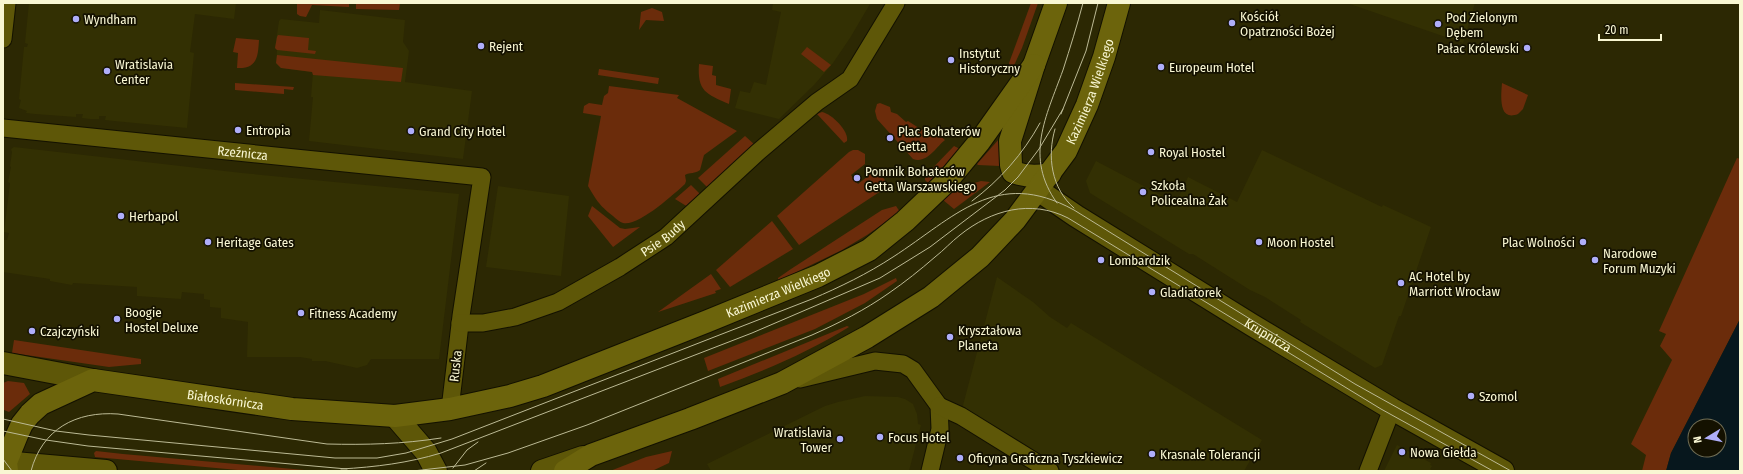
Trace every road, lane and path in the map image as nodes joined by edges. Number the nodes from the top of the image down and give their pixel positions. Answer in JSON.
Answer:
{"nodes":[{"id":1,"x":7,"y":3,"type":"edge"},
{"id":2,"x":896,"y":3,"type":"edge"},
{"id":3,"x":1056,"y":3,"type":"edge"},
{"id":4,"x":1119,"y":3,"type":"edge"},
{"id":5,"x":3,"y":39,"type":"edge"},
{"id":6,"x":1034,"y":65,"type":"junction"},
{"id":7,"x":3,"y":128,"type":"edge"},
{"id":8,"x":482,"y":177,"type":"joint"},
{"id":9,"x":1044,"y":182,"type":"junction"},
{"id":10,"x":460,"y":324,"type":"junction"},
{"id":11,"x":3,"y":363,"type":"edge"},
{"id":12,"x":93,"y":380,"type":"junction"},
{"id":13,"x":782,"y":383,"type":"junction"},
{"id":14,"x":939,"y":406,"type":"junction"},
{"id":15,"x":450,"y":408,"type":"junction"},
{"id":16,"x":1392,"y":409,"type":"junction"},
{"id":17,"x":395,"y":416,"type":"junction"},
{"id":18,"x":591,"y":455,"type":"junction"},
{"id":19,"x":5,"y":465,"type":"edge"},
{"id":20,"x":106,"y":471,"type":"edge"},
{"id":21,"x":436,"y":471,"type":"edge"},
{"id":22,"x":542,"y":471,"type":"edge"},
{"id":23,"x":565,"y":471,"type":"edge"},
{"id":24,"x":930,"y":471,"type":"edge"},
{"id":25,"x":1050,"y":471,"type":"edge"},
{"id":26,"x":1368,"y":471,"type":"edge"},
{"id":27,"x":1503,"y":471,"type":"edge"}],
"edges":[{"from":1,"to":5,"type":"street"},
{"from":2,"to":10,"type":"street","name":"Psie Budy"},
{"from":3,"to":6,"type":"main road","name":"Kazimierza Wielkiego"},
{"from":4,"to":9,"type":"main road","name":"Kazimierza Wielkiego"},
{"from":6,"to":9,"type":"main road","name":"Kazimierza Wielkiego"},
{"from":6,"to":15,"type":"main road","name":"Kazimierza Wielkiego"},
{"from":7,"to":8,"type":"street","name":"Rzeźnicza"},
{"from":8,"to":10,"type":"street","name":"Ruska"},
{"from":9,"to":13,"type":"main road","name":"Kazimierza Wielkiego"},
{"from":9,"to":16,"type":"street","name":"Krupnicza"},
{"from":10,"to":15,"type":"street","name":"Ruska"},
{"from":11,"to":12,"type":"street","name":"Białoskórnicza"},
{"from":12,"to":17,"type":"main road","name":"Białoskórnicza"},
{"from":12,"to":19,"type":"main road"},
{"from":13,"to":14,"type":"street"},
{"from":13,"to":18,"type":"main road","name":"Kazimierza Wielkiego"},
{"from":14,"to":24,"type":"street"},
{"from":14,"to":25,"type":"street"},
{"from":15,"to":17,"type":"main road","name":"Białoskórnicza"},
{"from":16,"to":26,"type":"street"},
{"from":16,"to":27,"type":"street","name":"Krupnicza"},
{"from":17,"to":21,"type":"street"},
{"from":18,"to":22,"type":"street","name":"Kazimierza Wielkiego"},
{"from":18,"to":23,"type":"main road"},
{"from":19,"to":20,"type":"street"}]}
